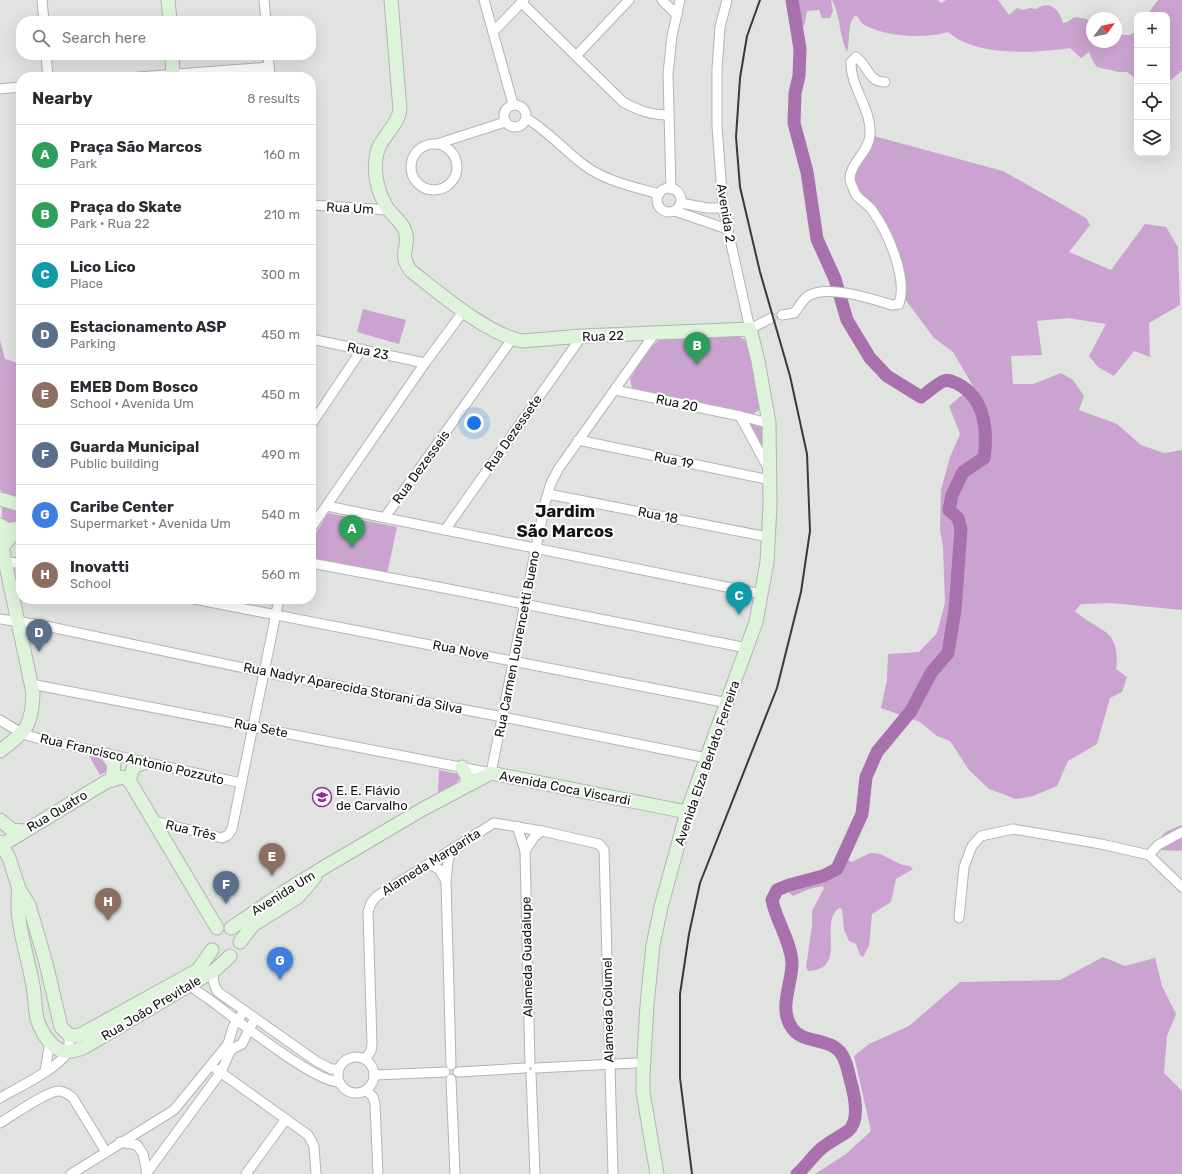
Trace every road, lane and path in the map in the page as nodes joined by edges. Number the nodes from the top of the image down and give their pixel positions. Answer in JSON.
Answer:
{"nodes":[{"id":1,"x":42,"y":0,"type":"edge"},
{"id":2,"x":168,"y":0,"type":"edge"},
{"id":3,"x":264,"y":0,"type":"edge"},
{"id":4,"x":391,"y":0,"type":"edge"},
{"id":5,"x":484,"y":0,"type":"edge"},
{"id":6,"x":629,"y":0,"type":"edge"},
{"id":7,"x":662,"y":0,"type":"edge"},
{"id":8,"x":680,"y":0,"type":"edge"},
{"id":9,"x":726,"y":0,"type":"edge"},
{"id":10,"x":522,"y":1,"type":"edge"},
{"id":11,"x":677,"y":15,"type":"junction"},
{"id":12,"x":44,"y":16,"type":"edge"},
{"id":13,"x":170,"y":16,"type":"edge"},
{"id":14,"x":266,"y":16,"type":"edge"},
{"id":15,"x":493,"y":32,"type":"junction"},
{"id":16,"x":576,"y":56,"type":"junction"},
{"id":17,"x":46,"y":60,"type":"edge"},
{"id":18,"x":172,"y":60,"type":"edge"},
{"id":19,"x":268,"y":60,"type":"edge"},
{"id":20,"x":269,"y":67,"type":"junction"},
{"id":21,"x":48,"y":72,"type":"edge"},
{"id":22,"x":173,"y":72,"type":"edge"},
{"id":23,"x":216,"y":72,"type":"edge"},
{"id":24,"x":270,"y":72,"type":"edge"},
{"id":25,"x":885,"y":82,"type":"dead end"},
{"id":26,"x":16,"y":87,"type":"edge"},
{"id":27,"x":0,"y":89,"type":"edge"},
{"id":28,"x":513,"y":104,"type":"junction"},
{"id":29,"x":668,"y":115,"type":"junction"},
{"id":30,"x":526,"y":118,"type":"junction"},
{"id":31,"x":505,"y":122,"type":"junction"},
{"id":32,"x":437,"y":144,"type":"junction"},
{"id":33,"x":671,"y":189,"type":"junction"},
{"id":34,"x":659,"y":194,"type":"junction"},
{"id":35,"x":681,"y":203,"type":"junction"},
{"id":36,"x":316,"y":205,"type":"edge"},
{"id":37,"x":723,"y":208,"type":"junction"},
{"id":38,"x":388,"y":210,"type":"junction"},
{"id":39,"x":674,"y":211,"type":"junction"},
{"id":40,"x":727,"y":229,"type":"junction"},
{"id":41,"x":463,"y":312,"type":"junction"},
{"id":42,"x":782,"y":315,"type":"dead end"},
{"id":43,"x":771,"y":318,"type":"dead end"},
{"id":44,"x":750,"y":329,"type":"junction"},
{"id":45,"x":655,"y":333,"type":"junction"},
{"id":46,"x":582,"y":336,"type":"junction"},
{"id":47,"x":512,"y":339,"type":"junction"},
{"id":48,"x":316,"y":340,"type":"edge"},
{"id":49,"x":362,"y":349,"type":"junction"},
{"id":50,"x":425,"y":362,"type":"junction"},
{"id":51,"x":615,"y":390,"type":"junction"},
{"id":52,"x":740,"y":416,"type":"junction"},
{"id":53,"x":316,"y":418,"type":"edge"},
{"id":54,"x":769,"y":423,"type":"junction"},
{"id":55,"x":578,"y":440,"type":"junction"},
{"id":56,"x":770,"y":475,"type":"junction"},
{"id":57,"x":548,"y":494,"type":"junction"},
{"id":58,"x":327,"y":506,"type":"junction"},
{"id":59,"x":385,"y":517,"type":"junction"},
{"id":60,"x":316,"y":521,"type":"edge"},
{"id":61,"x":0,"y":525,"type":"edge"},
{"id":62,"x":16,"y":528,"type":"edge"},
{"id":63,"x":16,"y":530,"type":"edge"},
{"id":64,"x":445,"y":530,"type":"junction"},
{"id":65,"x":768,"y":537,"type":"junction"},
{"id":66,"x":1,"y":542,"type":"edge"},
{"id":67,"x":536,"y":548,"type":"junction"},
{"id":68,"x":5,"y":561,"type":"junction"},
{"id":69,"x":16,"y":563,"type":"edge"},
{"id":70,"x":316,"y":565,"type":"edge"},
{"id":71,"x":761,"y":594,"type":"junction"},
{"id":72,"x":219,"y":604,"type":"edge"},
{"id":73,"x":278,"y":604,"type":"edge"},
{"id":74,"x":525,"y":604,"type":"junction"},
{"id":75,"x":275,"y":615,"type":"junction"},
{"id":76,"x":0,"y":618,"type":"edge"},
{"id":77,"x":17,"y":622,"type":"junction"},
{"id":78,"x":747,"y":648,"type":"junction"},
{"id":79,"x":514,"y":660,"type":"junction"},
{"id":80,"x":263,"y":672,"type":"junction"},
{"id":81,"x":31,"y":684,"type":"junction"},
{"id":82,"x":728,"y":703,"type":"junction"},
{"id":83,"x":503,"y":716,"type":"junction"},
{"id":84,"x":0,"y":720,"type":"edge"},
{"id":85,"x":253,"y":726,"type":"junction"},
{"id":86,"x":23,"y":734,"type":"junction"},
{"id":87,"x":0,"y":751,"type":"edge"},
{"id":88,"x":107,"y":755,"type":"junction"},
{"id":89,"x":707,"y":758,"type":"junction"},
{"id":90,"x":144,"y":763,"type":"junction"},
{"id":91,"x":462,"y":767,"type":"junction"},
{"id":92,"x":491,"y":773,"type":"junction"},
{"id":93,"x":112,"y":779,"type":"junction"},
{"id":94,"x":129,"y":780,"type":"junction"},
{"id":95,"x":241,"y":784,"type":"junction"},
{"id":96,"x":466,"y":785,"type":"junction"},
{"id":97,"x":687,"y":812,"type":"junction"},
{"id":98,"x":0,"y":820,"type":"edge"},
{"id":99,"x":154,"y":821,"type":"junction"},
{"id":100,"x":517,"y":826,"type":"junction"},
{"id":101,"x":23,"y":831,"type":"junction"},
{"id":102,"x":542,"y":831,"type":"junction"},
{"id":103,"x":1182,"y":832,"type":"edge"},
{"id":104,"x":1,"y":843,"type":"edge"},
{"id":105,"x":603,"y":846,"type":"joint"},
{"id":106,"x":452,"y":849,"type":"junction"},
{"id":107,"x":525,"y":851,"type":"junction"},
{"id":108,"x":1149,"y":855,"type":"junction"},
{"id":109,"x":429,"y":864,"type":"junction"},
{"id":110,"x":323,"y":868,"type":"junction"},
{"id":111,"x":446,"y":881,"type":"junction"},
{"id":112,"x":1182,"y":887,"type":"edge"},
{"id":113,"x":19,"y":889,"type":"junction"},
{"id":114,"x":959,"y":918,"type":"dead end"},
{"id":115,"x":217,"y":928,"type":"junction"},
{"id":116,"x":231,"y":928,"type":"junction"},
{"id":117,"x":240,"y":942,"type":"junction"},
{"id":118,"x":212,"y":950,"type":"junction"},
{"id":119,"x":230,"y":956,"type":"junction"},
{"id":120,"x":215,"y":970,"type":"junction"},
{"id":121,"x":187,"y":981,"type":"junction"},
{"id":122,"x":244,"y":1011,"type":"junction"},
{"id":123,"x":255,"y":1018,"type":"junction"},
{"id":124,"x":236,"y":1020,"type":"junction"},
{"id":125,"x":250,"y":1030,"type":"junction"},
{"id":126,"x":69,"y":1035,"type":"junction"},
{"id":127,"x":50,"y":1041,"type":"junction"},
{"id":128,"x":230,"y":1046,"type":"junction"},
{"id":129,"x":68,"y":1051,"type":"junction"},
{"id":130,"x":305,"y":1054,"type":"junction"},
{"id":131,"x":365,"y":1060,"type":"junction"},
{"id":132,"x":299,"y":1063,"type":"junction"},
{"id":133,"x":635,"y":1063,"type":"dead end"},
{"id":134,"x":451,"y":1065,"type":"junction"},
{"id":135,"x":609,"y":1065,"type":"junction"},
{"id":136,"x":212,"y":1066,"type":"junction"},
{"id":137,"x":531,"y":1068,"type":"junction"},
{"id":138,"x":338,"y":1069,"type":"junction"},
{"id":139,"x":45,"y":1071,"type":"junction"},
{"id":140,"x":221,"y":1072,"type":"junction"},
{"id":141,"x":458,"y":1072,"type":"junction"},
{"id":142,"x":374,"y":1075,"type":"junction"},
{"id":143,"x":448,"y":1075,"type":"junction"},
{"id":144,"x":338,"y":1082,"type":"junction"},
{"id":145,"x":366,"y":1090,"type":"junction"},
{"id":146,"x":0,"y":1098,"type":"edge"},
{"id":147,"x":286,"y":1120,"type":"junction"},
{"id":148,"x":0,"y":1123,"type":"edge"},
{"id":149,"x":144,"y":1129,"type":"junction"},
{"id":150,"x":120,"y":1142,"type":"junction"},
{"id":151,"x":137,"y":1145,"type":"junction"},
{"id":152,"x":165,"y":1147,"type":"junction"},
{"id":153,"x":106,"y":1152,"type":"junction"},
{"id":154,"x":143,"y":1154,"type":"junction"},
{"id":155,"x":71,"y":1174,"type":"edge"},
{"id":156,"x":147,"y":1174,"type":"edge"},
{"id":157,"x":246,"y":1174,"type":"edge"},
{"id":158,"x":316,"y":1174,"type":"edge"},
{"id":159,"x":378,"y":1174,"type":"edge"},
{"id":160,"x":455,"y":1174,"type":"edge"},
{"id":161,"x":535,"y":1174,"type":"edge"},
{"id":162,"x":613,"y":1174,"type":"edge"},
{"id":163,"x":657,"y":1174,"type":"edge"}],
"edges":[{"from":1,"to":12,"type":"street"},
{"from":2,"to":13,"type":"main road"},
{"from":3,"to":14,"type":"street"},
{"from":4,"to":38,"type":"main road"},
{"from":5,"to":15,"type":"street"},
{"from":6,"to":16,"type":"street"},
{"from":7,"to":11,"type":"street"},
{"from":8,"to":11,"type":"street"},
{"from":9,"to":37,"type":"street","name":"Avenida 2"},
{"from":10,"to":15,"type":"street"},
{"from":10,"to":16,"type":"street"},
{"from":11,"to":29,"type":"street"},
{"from":15,"to":28,"type":"street"},
{"from":16,"to":29,"type":"street"},
{"from":17,"to":21,"type":"street"},
{"from":18,"to":22,"type":"main road"},
{"from":19,"to":20,"type":"street"},
{"from":20,"to":23,"type":"street"},
{"from":20,"to":24,"type":"street"},
{"from":25,"to":42,"type":"street"},
{"from":26,"to":27,"type":"street"},
{"from":28,"to":30,"type":"street"},
{"from":28,"to":31,"type":"street"},
{"from":29,"to":33,"type":"street"},
{"from":30,"to":31,"type":"street"},
{"from":30,"to":34,"type":"street"},
{"from":31,"to":32,"type":"street"},
{"from":32,"to":32,"type":"street"},
{"from":33,"to":34,"type":"street"},
{"from":33,"to":35,"type":"street"},
{"from":34,"to":39,"type":"street"},
{"from":35,"to":37,"type":"street"},
{"from":35,"to":39,"type":"street"},
{"from":36,"to":38,"type":"street","name":"Rua Um"},
{"from":37,"to":40,"type":"street","name":"Avenida 2"},
{"from":38,"to":41,"type":"main road","name":"Rua 22"},
{"from":39,"to":40,"type":"street"},
{"from":40,"to":44,"type":"street","name":"Avenida 2"},
{"from":41,"to":47,"type":"main road","name":"Rua 22"},
{"from":41,"to":50,"type":"street"},
{"from":43,"to":44,"type":"street"},
{"from":44,"to":45,"type":"main road","name":"Rua 22"},
{"from":44,"to":54,"type":"main road","name":"Avenida 2"},
{"from":45,"to":46,"type":"main road","name":"Rua 22"},
{"from":45,"to":51,"type":"street","name":"Rua Carmen Lourencetti Bueno"},
{"from":46,"to":47,"type":"main road","name":"Rua 22"},
{"from":46,"to":64,"type":"street","name":"Rua Dezessete"},
{"from":47,"to":59,"type":"street","name":"Rua Dezesseis"},
{"from":48,"to":49,"type":"street","name":"Rua 23"},
{"from":49,"to":50,"type":"street","name":"Rua 23"},
{"from":49,"to":53,"type":"street"},
{"from":50,"to":58,"type":"street"},
{"from":51,"to":52,"type":"street","name":"Rua 20"},
{"from":51,"to":55,"type":"street","name":"Rua Carmen Lourencetti Bueno"},
{"from":52,"to":54,"type":"street","name":"Rua 20"},
{"from":52,"to":56,"type":"street"},
{"from":54,"to":56,"type":"main road","name":"Avenida Elza Berlato Ferreira"},
{"from":55,"to":56,"type":"street","name":"Rua 19"},
{"from":55,"to":57,"type":"street","name":"Rua Carmen Lourencetti Bueno"},
{"from":56,"to":65,"type":"main road","name":"Avenida Elza Berlato Ferreira"},
{"from":57,"to":65,"type":"street","name":"Rua 18"},
{"from":57,"to":67,"type":"street","name":"Rua Carmen Lourencetti Bueno"},
{"from":58,"to":59,"type":"street"},
{"from":58,"to":60,"type":"street"},
{"from":59,"to":64,"type":"street"},
{"from":61,"to":62,"type":"main road"},
{"from":63,"to":66,"type":"main road"},
{"from":64,"to":67,"type":"street"},
{"from":65,"to":71,"type":"main road","name":"Avenida Elza Berlato Ferreira"},
{"from":66,"to":68,"type":"main road"},
{"from":67,"to":71,"type":"street"},
{"from":67,"to":74,"type":"street","name":"Rua Carmen Lourencetti Bueno"},
{"from":68,"to":69,"type":"street"},
{"from":68,"to":77,"type":"main road"},
{"from":70,"to":74,"type":"street"},
{"from":71,"to":78,"type":"main road","name":"Avenida Elza Berlato Ferreira"},
{"from":72,"to":75,"type":"street","name":"Rua Nove"},
{"from":73,"to":75,"type":"street"},
{"from":74,"to":78,"type":"street"},
{"from":74,"to":79,"type":"street","name":"Rua Carmen Lourencetti Bueno"},
{"from":75,"to":79,"type":"street","name":"Rua Nove"},
{"from":75,"to":80,"type":"street"},
{"from":76,"to":77,"type":"street","name":"Rua Nadyr Aparecida Storani da Silva"},
{"from":77,"to":80,"type":"street","name":"Rua Nadyr Aparecida Storani da Silva"},
{"from":77,"to":81,"type":"main road"},
{"from":78,"to":82,"type":"main road","name":"Avenida Elza Berlato Ferreira"},
{"from":79,"to":82,"type":"street","name":"Rua Nove"},
{"from":79,"to":83,"type":"street","name":"Rua Carmen Lourencetti Bueno"},
{"from":80,"to":83,"type":"street","name":"Rua Nadyr Aparecida Storani da Silva"},
{"from":80,"to":85,"type":"street"},
{"from":81,"to":85,"type":"street","name":"Rua Sete"},
{"from":81,"to":86,"type":"main road"},
{"from":82,"to":89,"type":"main road","name":"Avenida Elza Berlato Ferreira"},
{"from":83,"to":89,"type":"street","name":"Rua Nadyr Aparecida Storani da Silva"},
{"from":83,"to":92,"type":"street","name":"Rua Carmen Lourencetti Bueno"},
{"from":84,"to":86,"type":"street","name":"Rua Francisco Antonio Pozzuto"},
{"from":85,"to":91,"type":"street","name":"Rua Sete"},
{"from":85,"to":95,"type":"street"},
{"from":86,"to":87,"type":"main road"},
{"from":86,"to":88,"type":"street","name":"Rua Francisco Antonio Pozzuto"},
{"from":88,"to":90,"type":"street","name":"Rua Francisco Antonio Pozzuto"},
{"from":88,"to":93,"type":"main road"},
{"from":89,"to":97,"type":"main road","name":"Avenida Elza Berlato Ferreira"},
{"from":90,"to":94,"type":"main road"},
{"from":90,"to":95,"type":"street","name":"Rua Francisco Antonio Pozzuto"},
{"from":91,"to":92,"type":"street","name":"Rua Sete"},
{"from":91,"to":96,"type":"main road"},
{"from":92,"to":96,"type":"main road","name":"Avenida Coca Viscardi"},
{"from":92,"to":97,"type":"main road","name":"Avenida Coca Viscardi"},
{"from":93,"to":94,"type":"main road"},
{"from":93,"to":101,"type":"main road","name":"Rua Quatro"},
{"from":94,"to":99,"type":"main road"},
{"from":95,"to":99,"type":"street","name":"Rua Três"},
{"from":96,"to":110,"type":"main road","name":"Avenida Coca Viscardi"},
{"from":97,"to":163,"type":"main road","name":"Avenida Elza Berlato Ferreira"},
{"from":98,"to":101,"type":"main road"},
{"from":99,"to":115,"type":"main road"},
{"from":100,"to":102,"type":"street","name":"Alameda Margarita"},
{"from":100,"to":106,"type":"street","name":"Alameda Margarita"},
{"from":100,"to":107,"type":"street","name":"Alameda Guadalupe"},
{"from":101,"to":104,"type":"main road","name":"Rua Quatro"},
{"from":102,"to":105,"type":"street","name":"Alameda Margarita"},
{"from":102,"to":107,"type":"street"},
{"from":103,"to":108,"type":"street"},
{"from":104,"to":113,"type":"main road"},
{"from":105,"to":135,"type":"street","name":"Alameda Columel"},
{"from":106,"to":109,"type":"street","name":"Alameda Margarita"},
{"from":106,"to":111,"type":"street"},
{"from":107,"to":137,"type":"street","name":"Alameda Guadalupe"},
{"from":108,"to":112,"type":"street"},
{"from":108,"to":114,"type":"street"},
{"from":109,"to":111,"type":"street"},
{"from":109,"to":131,"type":"street","name":"Alameda Margarita"},
{"from":110,"to":116,"type":"main road","name":"Avenida Um"},
{"from":110,"to":117,"type":"main road","name":"Avenida Um"},
{"from":111,"to":134,"type":"street"},
{"from":113,"to":126,"type":"main road"},
{"from":113,"to":127,"type":"main road"},
{"from":115,"to":116,"type":"main road"},
{"from":115,"to":118,"type":"main road"},
{"from":116,"to":117,"type":"main road"},
{"from":117,"to":119,"type":"main road"},
{"from":118,"to":119,"type":"main road"},
{"from":118,"to":121,"type":"main road"},
{"from":119,"to":120,"type":"main road","name":"Rua João Previtale"},
{"from":120,"to":121,"type":"main road","name":"Rua João Previtale"},
{"from":120,"to":122,"type":"street"},
{"from":121,"to":124,"type":"street"},
{"from":121,"to":126,"type":"main road"},
{"from":121,"to":129,"type":"main road","name":"Rua João Previtale"},
{"from":122,"to":123,"type":"street"},
{"from":122,"to":124,"type":"street"},
{"from":123,"to":125,"type":"street"},
{"from":123,"to":130,"type":"street"},
{"from":124,"to":125,"type":"street"},
{"from":124,"to":128,"type":"street"},
{"from":125,"to":128,"type":"street"},
{"from":125,"to":132,"type":"street"},
{"from":126,"to":129,"type":"street"},
{"from":127,"to":129,"type":"main road"},
{"from":127,"to":139,"type":"street"},
{"from":128,"to":136,"type":"street"},
{"from":128,"to":140,"type":"street"},
{"from":129,"to":139,"type":"street"},
{"from":130,"to":132,"type":"street"},
{"from":130,"to":138,"type":"street"},
{"from":131,"to":138,"type":"street"},
{"from":131,"to":142,"type":"street"},
{"from":132,"to":144,"type":"street"},
{"from":133,"to":135,"type":"street"},
{"from":134,"to":141,"type":"street"},
{"from":134,"to":143,"type":"street"},
{"from":135,"to":137,"type":"street"},
{"from":135,"to":162,"type":"street","name":"Alameda Columel"},
{"from":136,"to":140,"type":"street"},
{"from":136,"to":149,"type":"street"},
{"from":137,"to":141,"type":"street"},
{"from":137,"to":161,"type":"street","name":"Alameda Guadalupe"},
{"from":138,"to":144,"type":"street"},
{"from":139,"to":146,"type":"street"},
{"from":140,"to":147,"type":"street"},
{"from":140,"to":152,"type":"street"},
{"from":141,"to":143,"type":"street"},
{"from":142,"to":143,"type":"street"},
{"from":142,"to":145,"type":"street"},
{"from":143,"to":160,"type":"street"},
{"from":144,"to":145,"type":"street"},
{"from":145,"to":159,"type":"street"},
{"from":147,"to":157,"type":"street"},
{"from":147,"to":158,"type":"street"},
{"from":148,"to":153,"type":"street"},
{"from":149,"to":150,"type":"street"},
{"from":149,"to":151,"type":"street"},
{"from":150,"to":151,"type":"street"},
{"from":150,"to":153,"type":"street"},
{"from":151,"to":154,"type":"street"},
{"from":152,"to":154,"type":"street"},
{"from":152,"to":156,"type":"street"},
{"from":153,"to":155,"type":"street"},
{"from":154,"to":156,"type":"street"}]}
